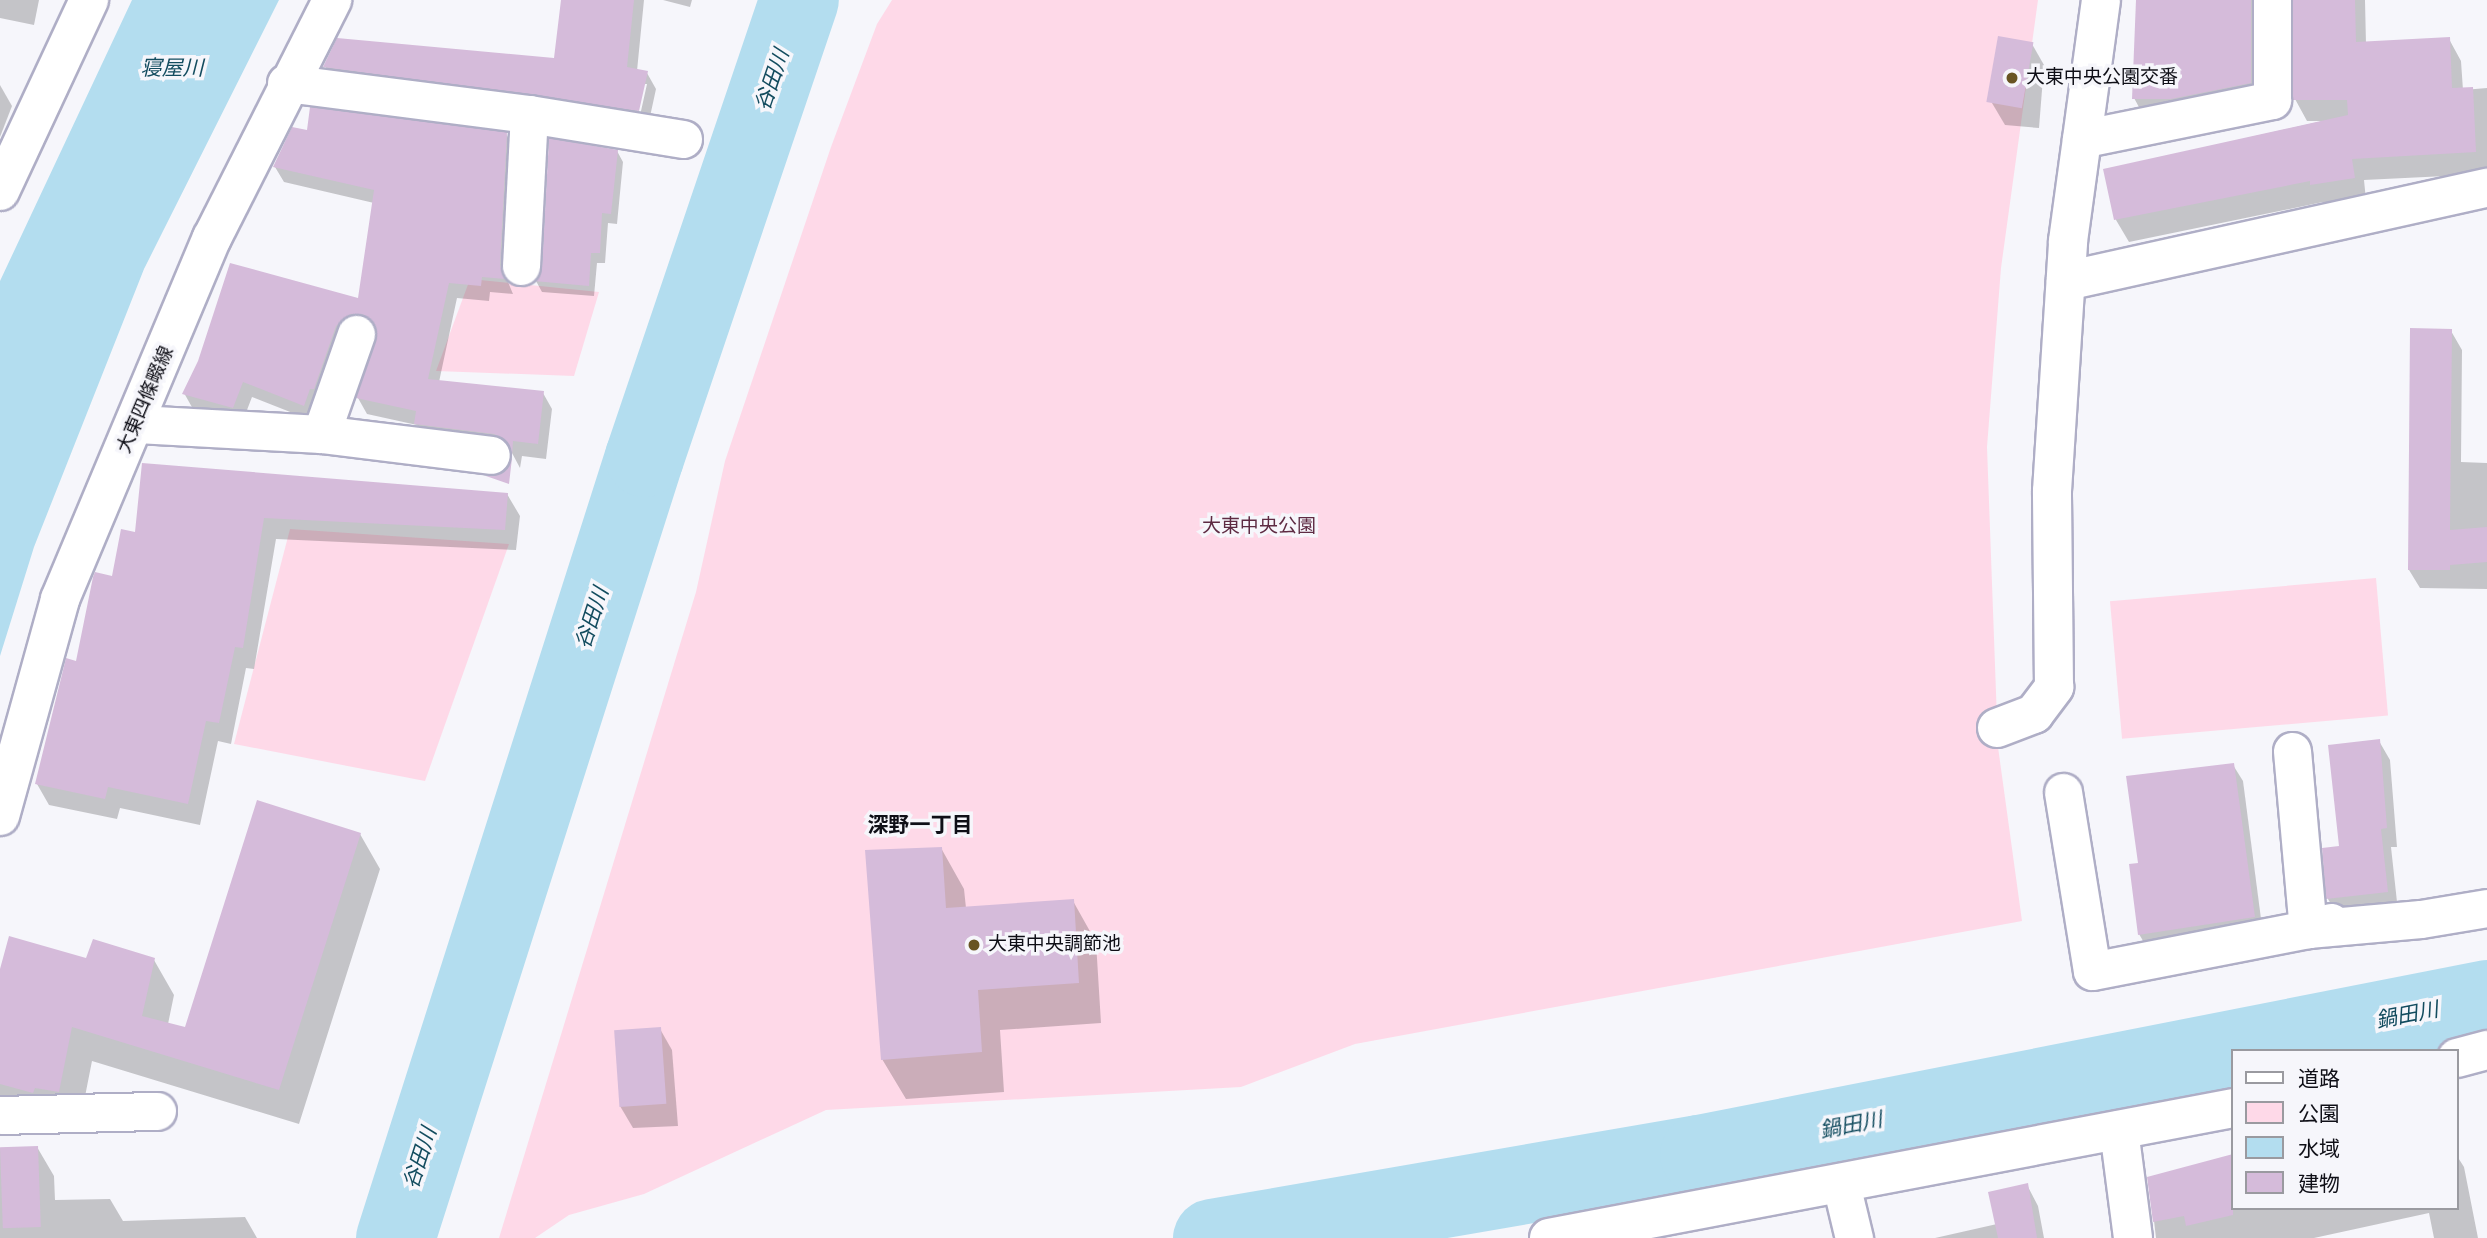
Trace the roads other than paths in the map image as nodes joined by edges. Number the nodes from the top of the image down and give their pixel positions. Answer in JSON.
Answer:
{"nodes":[{"id":1,"x":89,"y":0,"type":"edge"},
{"id":2,"x":332,"y":0,"type":"edge"},
{"id":3,"x":2101,"y":0,"type":"edge"},
{"id":4,"x":2272,"y":0,"type":"edge"},
{"id":5,"x":286,"y":83,"type":"junction"},
{"id":6,"x":529,"y":114,"type":"junction"},
{"id":7,"x":683,"y":139,"type":"dead end"},
{"id":8,"x":2081,"y":139,"type":"junction"},
{"id":9,"x":2487,"y":188,"type":"edge"},
{"id":10,"x":0,"y":191,"type":"edge"},
{"id":11,"x":521,"y":266,"type":"dead end"},
{"id":12,"x":2066,"y":281,"type":"junction"},
{"id":13,"x":356,"y":334,"type":"dead end"},
{"id":14,"x":137,"y":424,"type":"junction"},
{"id":15,"x":321,"y":434,"type":"junction"},
{"id":16,"x":491,"y":455,"type":"dead end"},
{"id":17,"x":1997,"y":728,"type":"dead end"},
{"id":18,"x":2292,"y":751,"type":"dead end"},
{"id":19,"x":2063,"y":792,"type":"dead end"},
{"id":20,"x":0,"y":816,"type":"edge"},
{"id":21,"x":2487,"y":883,"type":"edge"},
{"id":22,"x":2487,"y":908,"type":"edge"},
{"id":23,"x":2308,"y":929,"type":"junction"},
{"id":24,"x":2487,"y":1050,"type":"edge"},
{"id":25,"x":2459,"y":1057,"type":"edge"},
{"id":26,"x":2232,"y":1108,"type":"edge"},
{"id":27,"x":157,"y":1111,"type":"dead end"},
{"id":28,"x":0,"y":1115,"type":"edge"},
{"id":29,"x":2119,"y":1130,"type":"junction"},
{"id":30,"x":1841,"y":1184,"type":"junction"},
{"id":31,"x":1549,"y":1238,"type":"edge"},
{"id":32,"x":1854,"y":1238,"type":"edge"},
{"id":33,"x":2133,"y":1238,"type":"edge"}],
"edges":[{"from":1,"to":10,"type":"street"},
{"from":2,"to":5,"type":"street","name":"大東四條畷線"},
{"from":3,"to":8,"type":"street"},
{"from":4,"to":8,"type":"street"},
{"from":5,"to":6,"type":"street"},
{"from":5,"to":14,"type":"street","name":"大東四條畷線"},
{"from":6,"to":7,"type":"street"},
{"from":6,"to":11,"type":"street"},
{"from":8,"to":12,"type":"street"},
{"from":9,"to":12,"type":"street"},
{"from":12,"to":17,"type":"street"},
{"from":13,"to":15,"type":"street"},
{"from":14,"to":15,"type":"street"},
{"from":14,"to":20,"type":"street","name":"大東四條畷線"},
{"from":15,"to":16,"type":"street"},
{"from":18,"to":23,"type":"street"},
{"from":19,"to":23,"type":"street"},
{"from":21,"to":23,"type":"street"},
{"from":22,"to":23,"type":"street"},
{"from":24,"to":25,"type":"street"},
{"from":26,"to":29,"type":"street"},
{"from":27,"to":28,"type":"street"},
{"from":29,"to":30,"type":"street"},
{"from":29,"to":33,"type":"street"},
{"from":30,"to":31,"type":"street"},
{"from":30,"to":32,"type":"street"}]}
